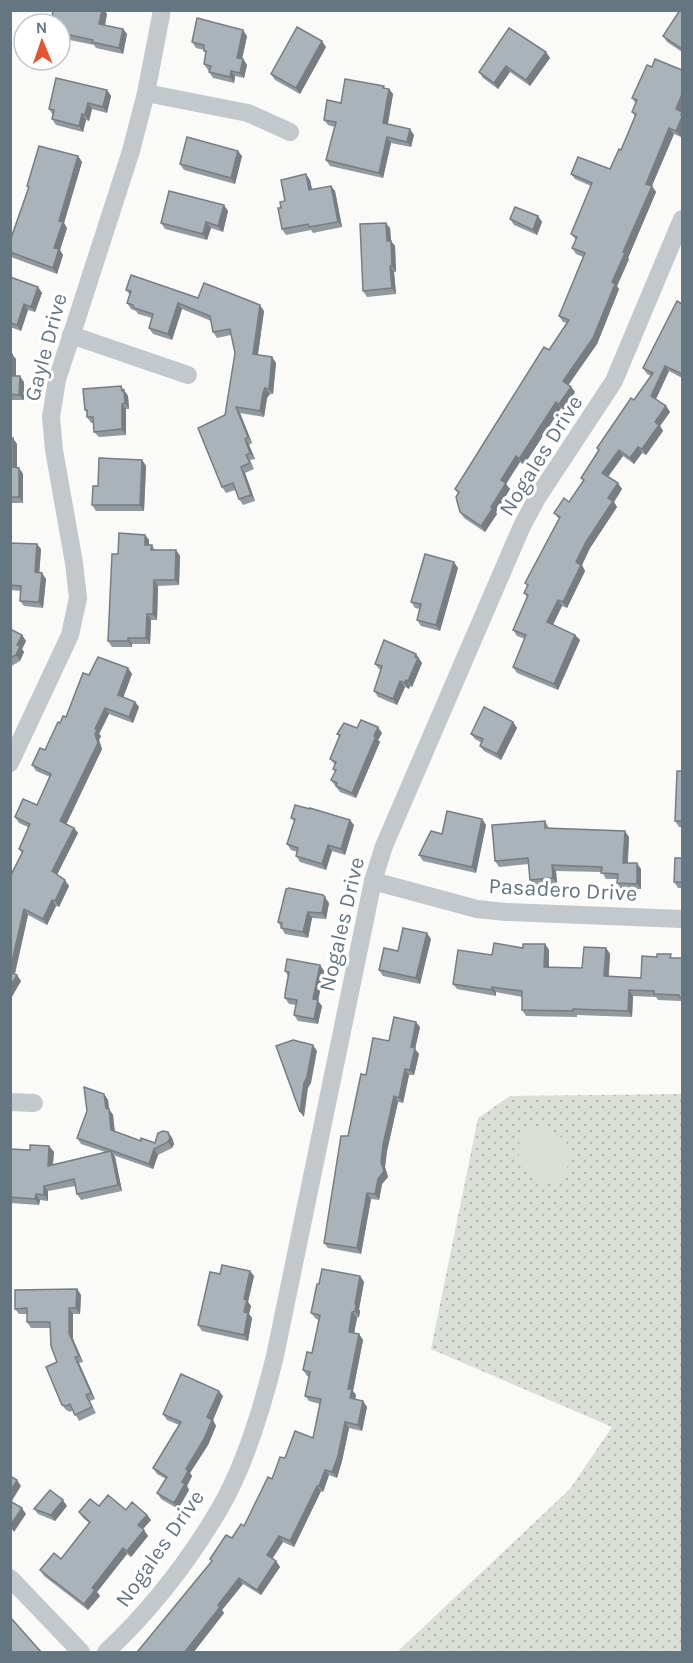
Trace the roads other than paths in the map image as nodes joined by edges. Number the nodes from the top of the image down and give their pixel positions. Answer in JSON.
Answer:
{"nodes":[{"id":1,"x":162,"y":10,"type":"edge"},
{"id":2,"x":146,"y":93,"type":"junction"},
{"id":3,"x":290,"y":132,"type":"dead end"},
{"id":4,"x":682,"y":219,"type":"edge"},
{"id":5,"x":71,"y":335,"type":"junction"},
{"id":6,"x":188,"y":375,"type":"dead end"},
{"id":7,"x":10,"y":763,"type":"edge"},
{"id":8,"x":373,"y":881,"type":"junction"},
{"id":9,"x":682,"y":920,"type":"edge"},
{"id":10,"x":10,"y":1102,"type":"edge"},
{"id":11,"x":34,"y":1103,"type":"dead end"},
{"id":12,"x":10,"y":1578,"type":"edge"},
{"id":13,"x":81,"y":1653,"type":"edge"},
{"id":14,"x":106,"y":1653,"type":"edge"}],
"edges":[{"from":1,"to":2,"type":"street","name":"Gayle Drive"},
{"from":2,"to":3,"type":"street"},
{"from":2,"to":5,"type":"street","name":"Gayle Drive"},
{"from":4,"to":8,"type":"street","name":"Nogales Drive"},
{"from":5,"to":6,"type":"street"},
{"from":5,"to":7,"type":"street","name":"Gayle Drive"},
{"from":8,"to":9,"type":"street","name":"Pasadero Drive"},
{"from":8,"to":14,"type":"street","name":"Nogales Drive"},
{"from":10,"to":11,"type":"street"},
{"from":12,"to":13,"type":"street"}]}
